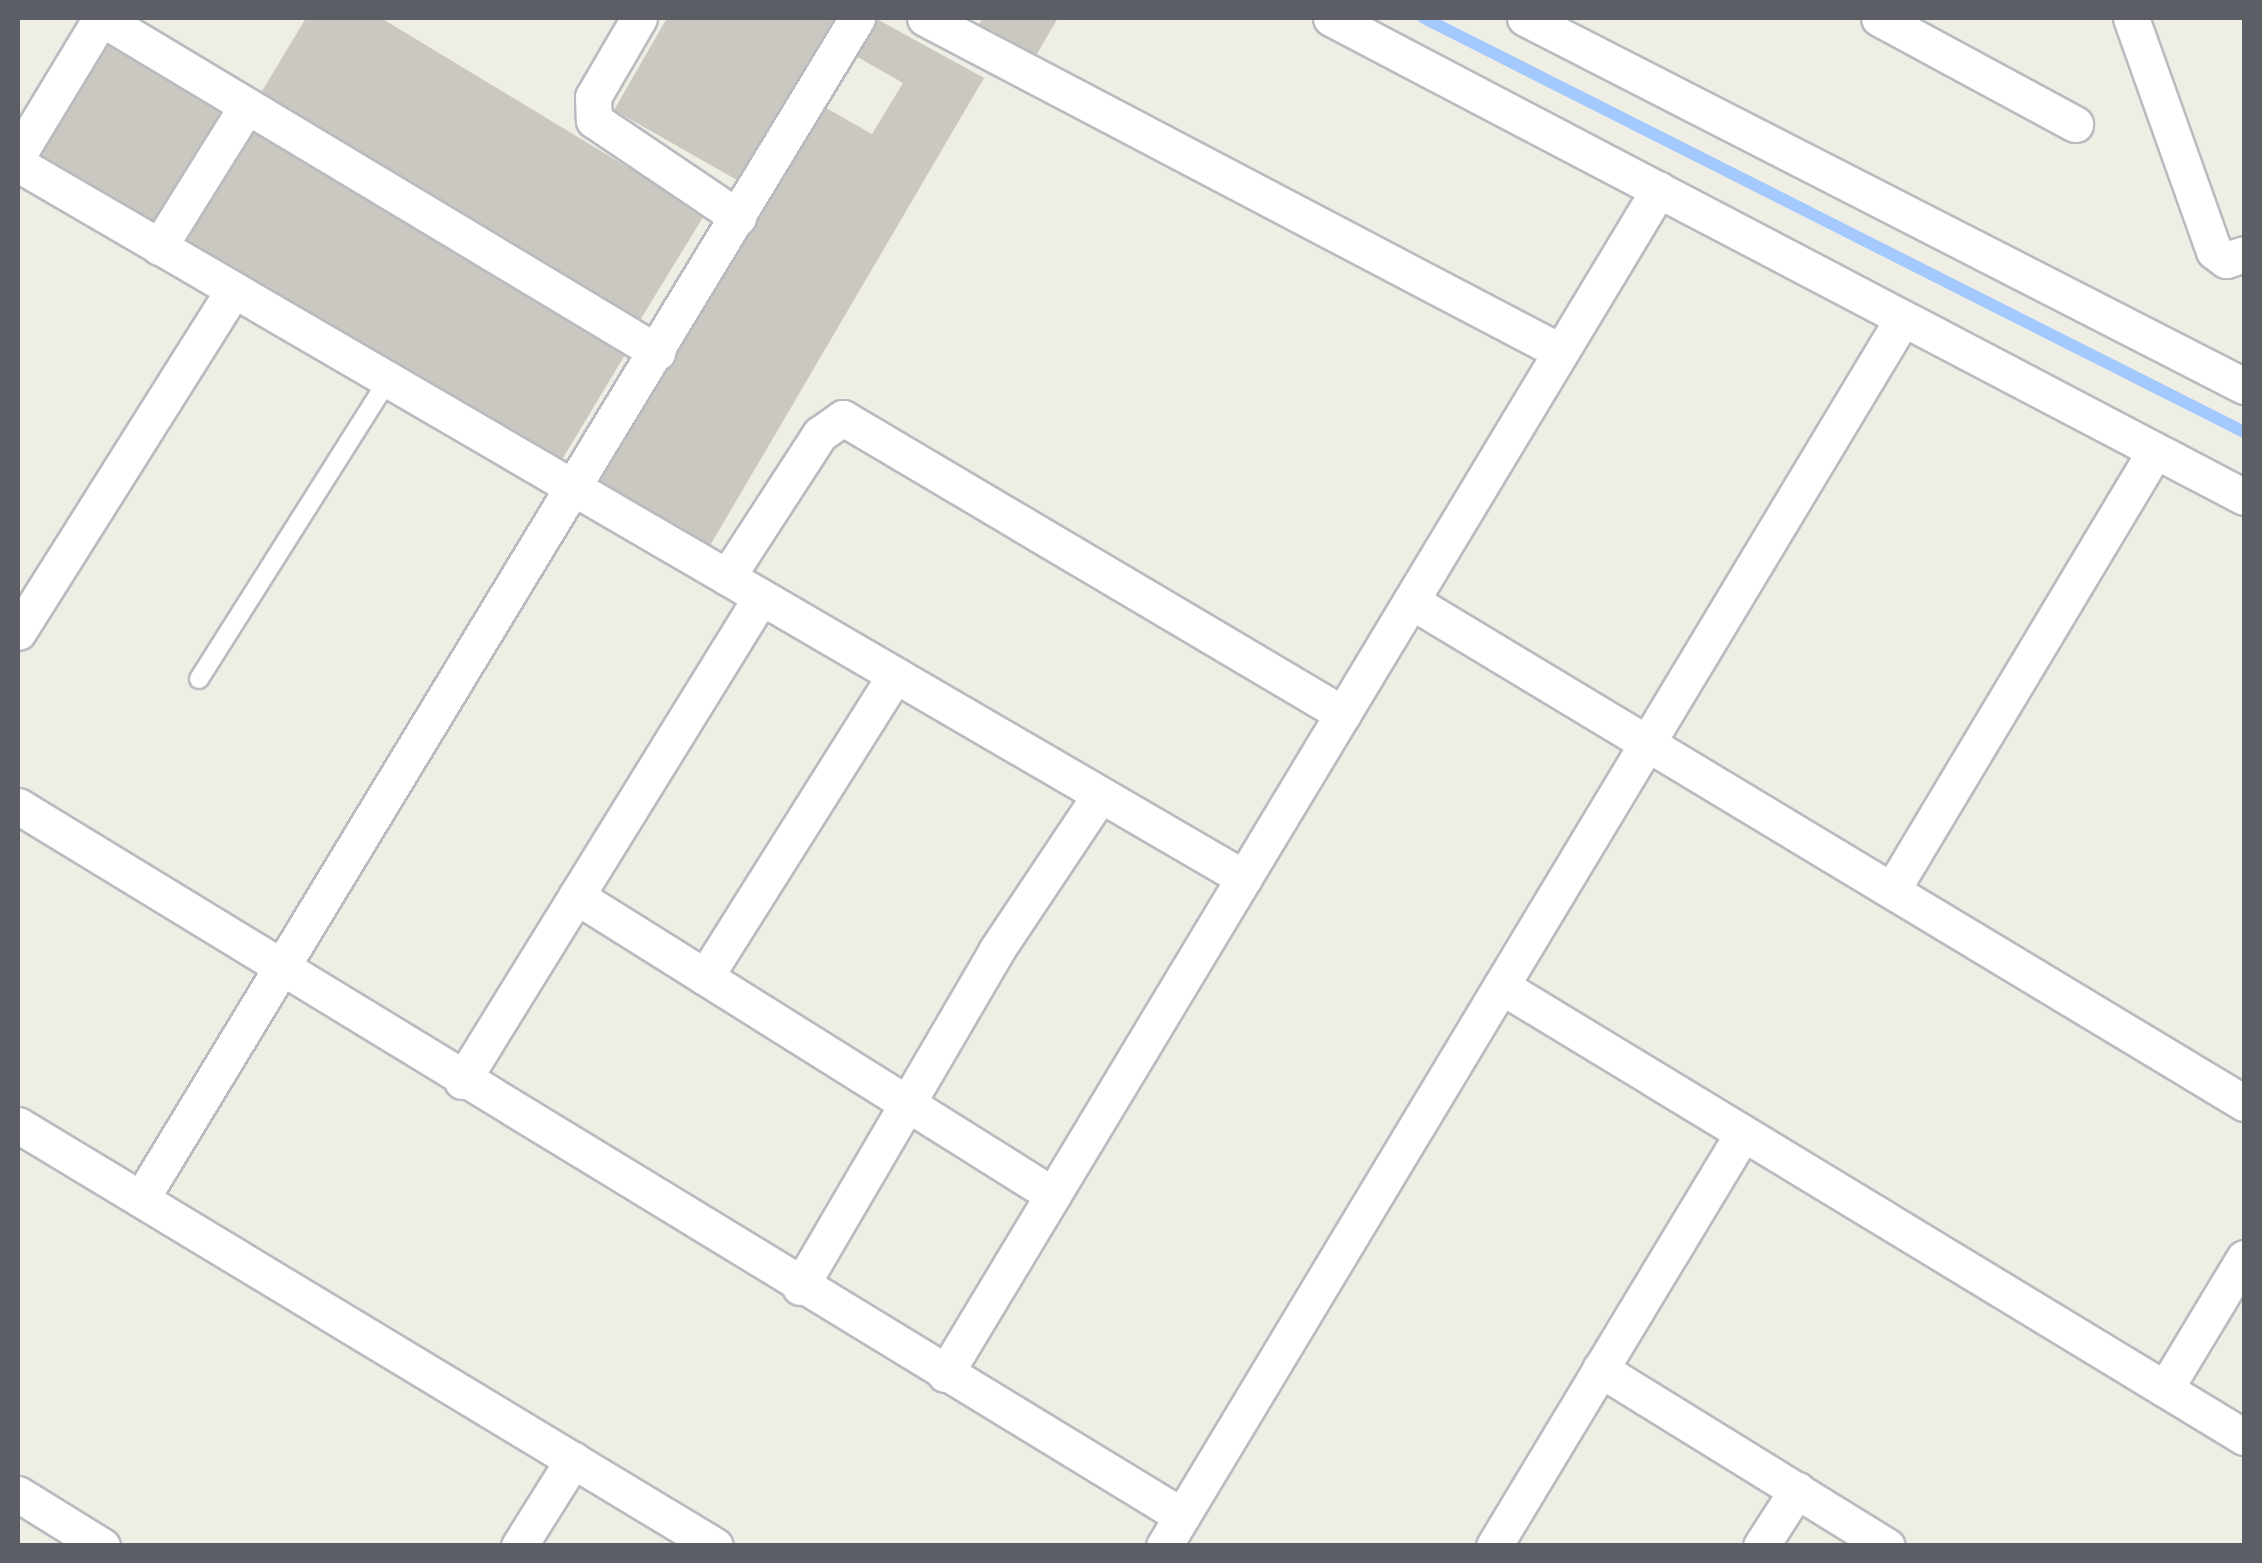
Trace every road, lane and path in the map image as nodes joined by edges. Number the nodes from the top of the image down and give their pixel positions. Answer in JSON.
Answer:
{"nodes":[{"id":1,"x":101,"y":18,"type":"edge"},
{"id":2,"x":638,"y":18,"type":"edge"},
{"id":3,"x":857,"y":18,"type":"edge"},
{"id":4,"x":925,"y":18,"type":"edge"},
{"id":5,"x":1331,"y":18,"type":"edge"},
{"id":6,"x":1525,"y":18,"type":"edge"},
{"id":7,"x":1879,"y":18,"type":"edge"},
{"id":8,"x":2130,"y":18,"type":"edge"},
{"id":9,"x":246,"y":107,"type":"junction"},
{"id":10,"x":2075,"y":124,"type":"dead end"},
{"id":11,"x":18,"y":154,"type":"edge"},
{"id":12,"x":18,"y":164,"type":"edge"},
{"id":13,"x":1658,"y":189,"type":"junction"},
{"id":14,"x":738,"y":217,"type":"junction"},
{"id":15,"x":159,"y":246,"type":"junction"},
{"id":16,"x":2244,"y":254,"type":"edge"},
{"id":17,"x":233,"y":290,"type":"junction"},
{"id":18,"x":1903,"y":318,"type":"junction"},
{"id":19,"x":657,"y":352,"type":"junction"},
{"id":20,"x":1561,"y":352,"type":"junction"},
{"id":21,"x":388,"y":380,"type":"junction"},
{"id":22,"x":2244,"y":386,"type":"edge"},
{"id":23,"x":2156,"y":450,"type":"junction"},
{"id":24,"x":575,"y":489,"type":"junction"},
{"id":25,"x":2244,"y":498,"type":"edge"},
{"id":26,"x":726,"y":577,"type":"junction"},
{"id":27,"x":761,"y":597,"type":"junction"},
{"id":28,"x":1411,"y":601,"type":"junction"},
{"id":29,"x":18,"y":632,"type":"edge"},
{"id":30,"x":895,"y":676,"type":"junction"},
{"id":31,"x":199,"y":679,"type":"dead end"},
{"id":32,"x":1343,"y":714,"type":"junction"},
{"id":33,"x":1648,"y":742,"type":"junction"},
{"id":34,"x":1100,"y":795,"type":"junction"},
{"id":35,"x":18,"y":806,"type":"edge"},
{"id":36,"x":1244,"y":878,"type":"junction"},
{"id":37,"x":1892,"y":890,"type":"junction"},
{"id":38,"x":576,"y":896,"type":"junction"},
{"id":39,"x":283,"y":969,"type":"junction"},
{"id":40,"x":705,"y":977,"type":"junction"},
{"id":41,"x":1501,"y":986,"type":"junction"},
{"id":42,"x":462,"y":1081,"type":"junction"},
{"id":43,"x":2244,"y":1103,"type":"edge"},
{"id":44,"x":906,"y":1104,"type":"junction"},
{"id":45,"x":18,"y":1126,"type":"edge"},
{"id":46,"x":1743,"y":1133,"type":"junction"},
{"id":47,"x":1053,"y":1195,"type":"junction"},
{"id":48,"x":141,"y":1199,"type":"junction"},
{"id":49,"x":2244,"y":1258,"type":"edge"},
{"id":50,"x":800,"y":1287,"type":"junction"},
{"id":51,"x":1600,"y":1369,"type":"junction"},
{"id":52,"x":946,"y":1374,"type":"junction"},
{"id":53,"x":2165,"y":1389,"type":"junction"},
{"id":54,"x":2244,"y":1437,"type":"edge"},
{"id":55,"x":573,"y":1460,"type":"junction"},
{"id":56,"x":1797,"y":1490,"type":"junction"},
{"id":57,"x":18,"y":1494,"type":"edge"},
{"id":58,"x":1173,"y":1531,"type":"edge"},
{"id":59,"x":102,"y":1546,"type":"edge"},
{"id":60,"x":519,"y":1546,"type":"edge"},
{"id":61,"x":716,"y":1546,"type":"edge"},
{"id":62,"x":1494,"y":1546,"type":"edge"},
{"id":63,"x":1761,"y":1546,"type":"edge"},
{"id":64,"x":1887,"y":1546,"type":"edge"}],
"edges":[{"from":1,"to":9,"type":"street"},
{"from":1,"to":11,"type":"street"},
{"from":2,"to":14,"type":"street"},
{"from":3,"to":14,"type":"street"},
{"from":4,"to":20,"type":"street"},
{"from":5,"to":13,"type":"street"},
{"from":6,"to":22,"type":"street"},
{"from":7,"to":10,"type":"street"},
{"from":8,"to":16,"type":"street"},
{"from":9,"to":15,"type":"street"},
{"from":9,"to":19,"type":"street"},
{"from":12,"to":15,"type":"street"},
{"from":13,"to":18,"type":"street"},
{"from":13,"to":20,"type":"street"},
{"from":14,"to":19,"type":"street"},
{"from":15,"to":17,"type":"street"},
{"from":17,"to":21,"type":"street"},
{"from":17,"to":29,"type":"street"},
{"from":18,"to":23,"type":"street"},
{"from":18,"to":33,"type":"street"},
{"from":19,"to":24,"type":"street"},
{"from":20,"to":28,"type":"street"},
{"from":21,"to":24,"type":"street"},
{"from":21,"to":31,"type":"lane"},
{"from":23,"to":25,"type":"street"},
{"from":23,"to":37,"type":"street"},
{"from":24,"to":26,"type":"street"},
{"from":24,"to":39,"type":"street"},
{"from":26,"to":27,"type":"street"},
{"from":26,"to":32,"type":"street"},
{"from":27,"to":30,"type":"street"},
{"from":27,"to":38,"type":"street"},
{"from":28,"to":32,"type":"street"},
{"from":28,"to":33,"type":"street"},
{"from":30,"to":34,"type":"street"},
{"from":30,"to":40,"type":"street"},
{"from":32,"to":36,"type":"street"},
{"from":33,"to":37,"type":"street"},
{"from":33,"to":41,"type":"street"},
{"from":34,"to":36,"type":"street"},
{"from":34,"to":44,"type":"street"},
{"from":35,"to":39,"type":"street"},
{"from":36,"to":47,"type":"street"},
{"from":37,"to":43,"type":"street"},
{"from":38,"to":40,"type":"street"},
{"from":38,"to":42,"type":"street"},
{"from":39,"to":42,"type":"street"},
{"from":39,"to":48,"type":"street"},
{"from":40,"to":44,"type":"street"},
{"from":41,"to":46,"type":"street"},
{"from":41,"to":58,"type":"street"},
{"from":42,"to":50,"type":"street"},
{"from":44,"to":47,"type":"street"},
{"from":44,"to":50,"type":"street"},
{"from":45,"to":48,"type":"street"},
{"from":46,"to":51,"type":"street"},
{"from":46,"to":53,"type":"street"},
{"from":47,"to":52,"type":"street"},
{"from":48,"to":55,"type":"street"},
{"from":49,"to":53,"type":"street"},
{"from":50,"to":52,"type":"street"},
{"from":51,"to":56,"type":"street"},
{"from":51,"to":62,"type":"street"},
{"from":52,"to":58,"type":"street"},
{"from":53,"to":54,"type":"street"},
{"from":55,"to":60,"type":"street"},
{"from":55,"to":61,"type":"street"},
{"from":56,"to":63,"type":"street"},
{"from":56,"to":64,"type":"street"},
{"from":57,"to":59,"type":"street"}]}
